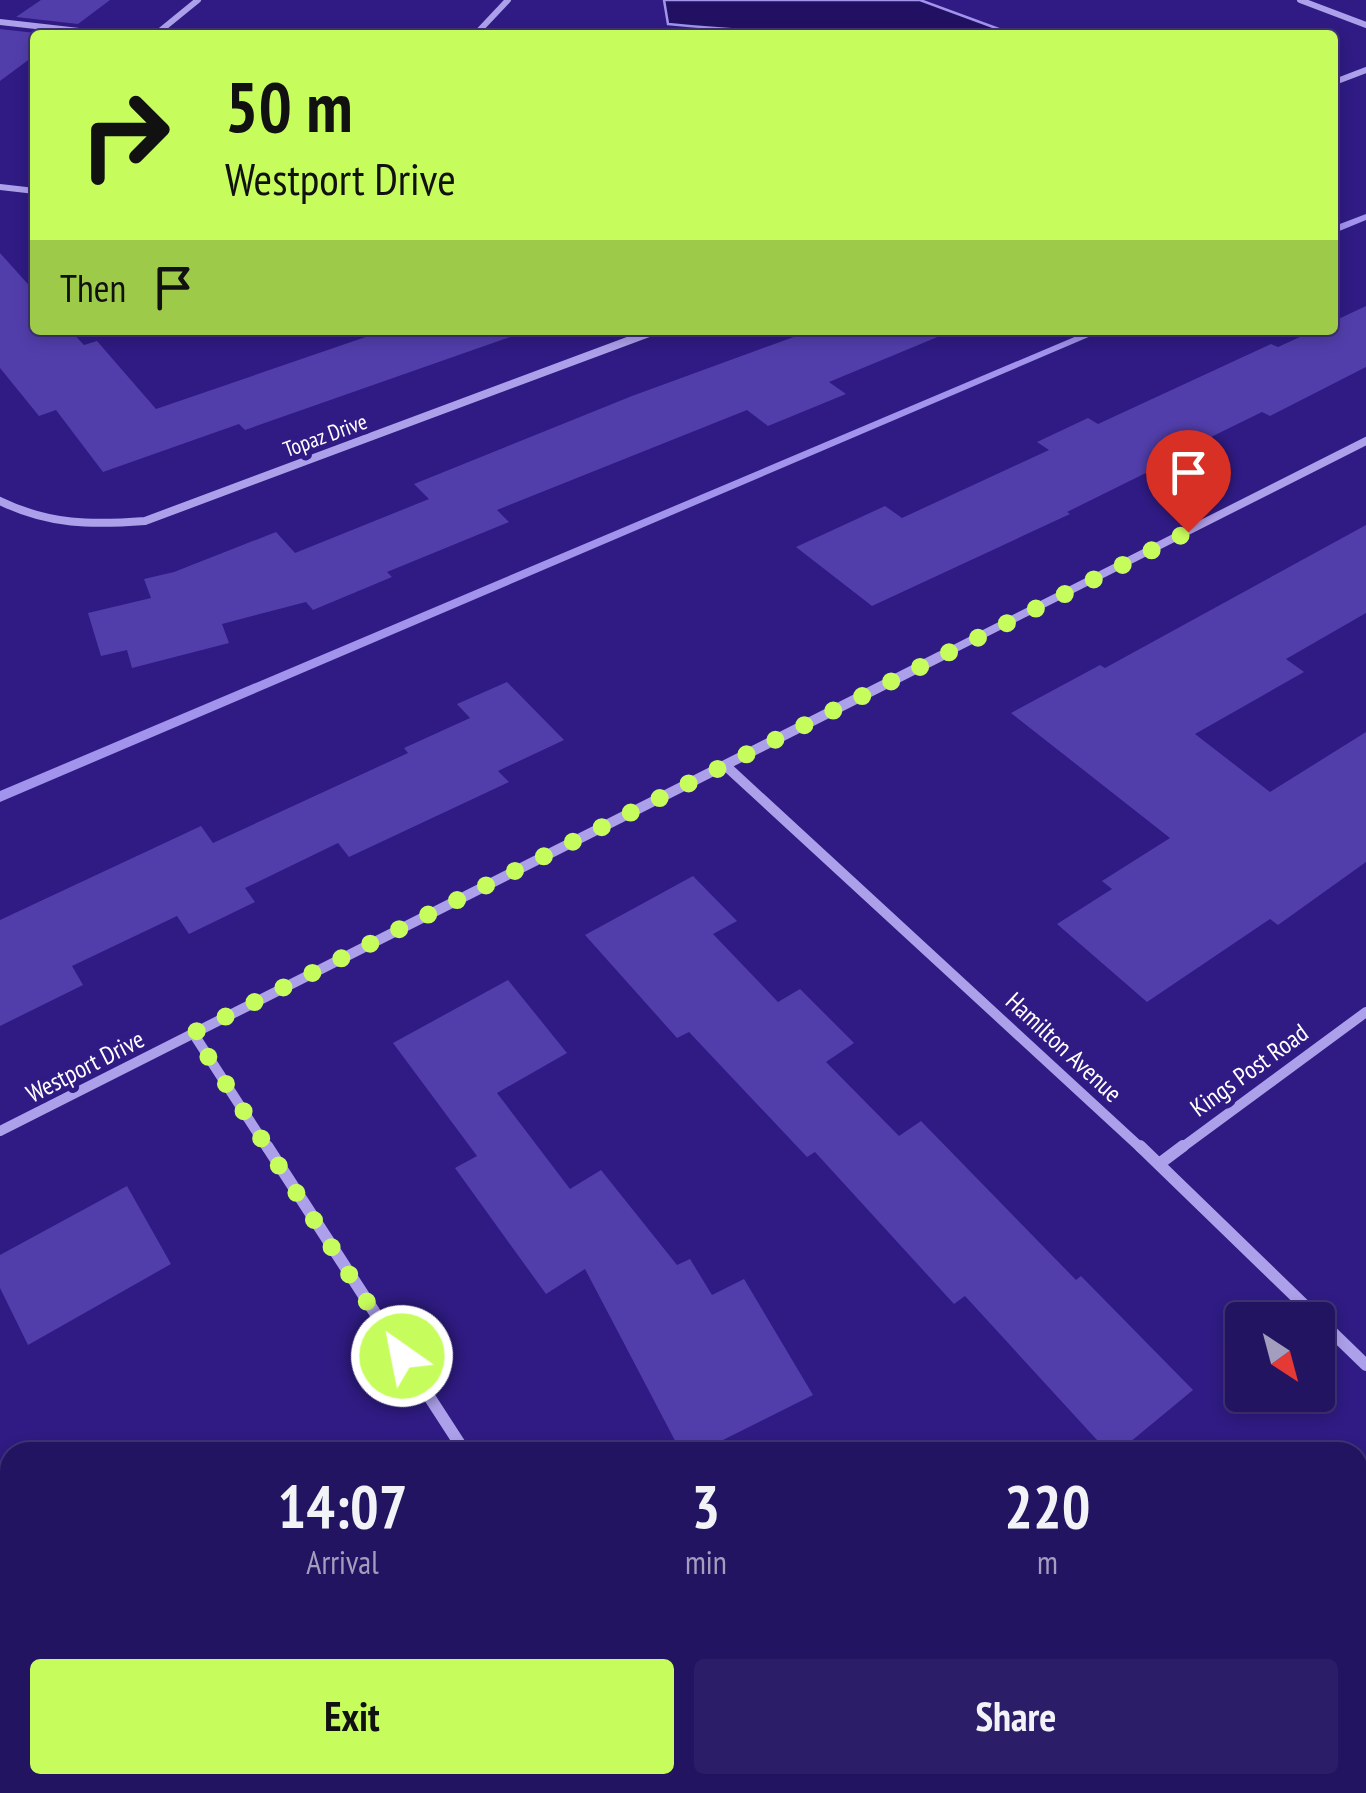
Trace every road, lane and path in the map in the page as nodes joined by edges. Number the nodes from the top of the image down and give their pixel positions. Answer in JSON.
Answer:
{"nodes":[{"id":1,"x":198,"y":0,"type":"edge"},
{"id":2,"x":508,"y":0,"type":"edge"},
{"id":3,"x":1300,"y":0,"type":"edge"},
{"id":4,"x":0,"y":22,"type":"edge"},
{"id":5,"x":1366,"y":26,"type":"edge"},
{"id":6,"x":70,"y":30,"type":"edge"},
{"id":7,"x":160,"y":30,"type":"edge"},
{"id":8,"x":479,"y":30,"type":"edge"},
{"id":9,"x":1366,"y":70,"type":"edge"},
{"id":10,"x":1338,"y":81,"type":"edge"},
{"id":11,"x":0,"y":187,"type":"edge"},
{"id":12,"x":30,"y":190,"type":"edge"},
{"id":13,"x":645,"y":335,"type":"edge"},
{"id":14,"x":1366,"y":441,"type":"edge"},
{"id":15,"x":0,"y":501,"type":"edge"},
{"id":16,"x":726,"y":766,"type":"junction"},
{"id":17,"x":1366,"y":1012,"type":"edge"},
{"id":18,"x":193,"y":1033,"type":"junction"},
{"id":19,"x":0,"y":1131,"type":"edge"},
{"id":20,"x":1158,"y":1164,"type":"junction"},
{"id":21,"x":1366,"y":1365,"type":"edge"},
{"id":22,"x":459,"y":1442,"type":"edge"}],
"edges":[{"from":1,"to":7,"type":"street"},
{"from":2,"to":8,"type":"street"},
{"from":3,"to":5,"type":"street"},
{"from":4,"to":6,"type":"street"},
{"from":9,"to":10,"type":"street"},
{"from":11,"to":12,"type":"street"},
{"from":13,"to":15,"type":"street","name":"Topaz Drive"},
{"from":14,"to":16,"type":"street","name":"Westport Drive"},
{"from":16,"to":18,"type":"street","name":"Westport Drive"},
{"from":16,"to":20,"type":"street","name":"Hamilton Avenue"},
{"from":17,"to":20,"type":"street","name":"Kings Post Road"},
{"from":18,"to":19,"type":"street","name":"Westport Drive"},
{"from":18,"to":22,"type":"street"},
{"from":20,"to":21,"type":"street","name":"Hamilton Avenue"}]}
